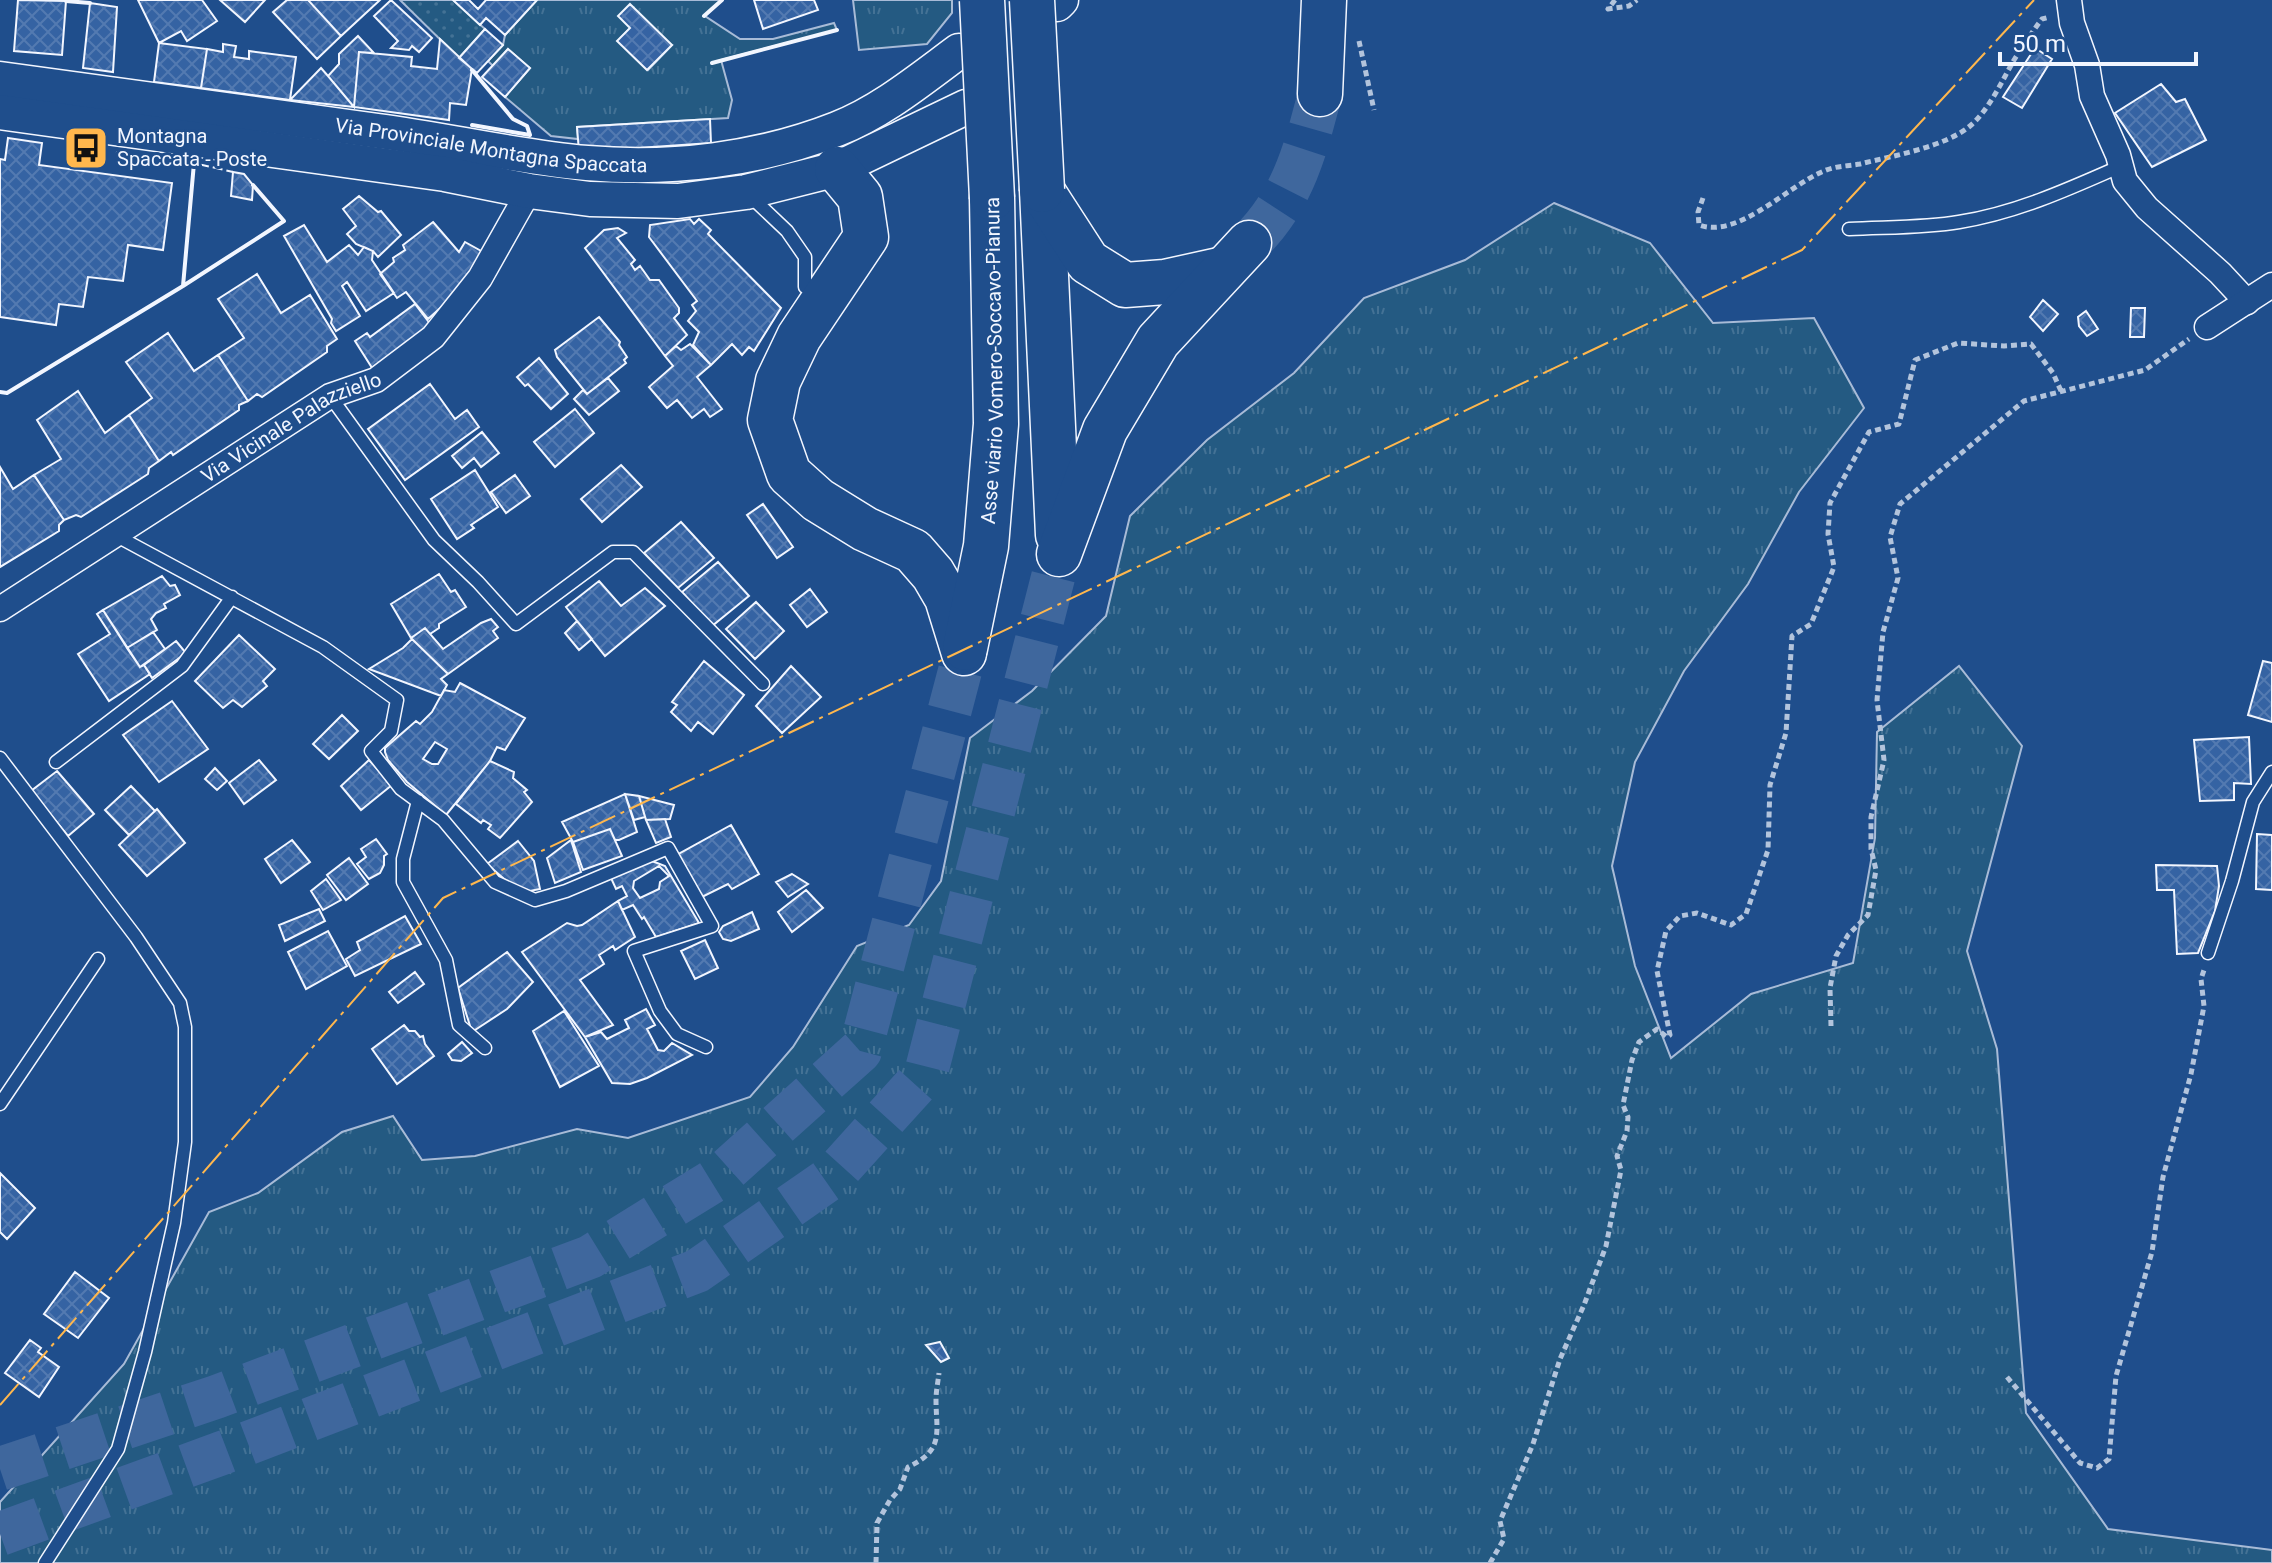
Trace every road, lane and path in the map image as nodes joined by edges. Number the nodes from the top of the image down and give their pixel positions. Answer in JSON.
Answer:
{"nodes":[{"id":1,"x":982,"y":0,"type":"edge"},
{"id":2,"x":1615,"y":0,"type":"edge"},
{"id":3,"x":1637,"y":0,"type":"edge"},
{"id":4,"x":1050,"y":1,"type":"edge"},
{"id":5,"x":1323,"y":4,"type":"edge"},
{"id":6,"x":2070,"y":6,"type":"edge"},
{"id":7,"x":1359,"y":40,"type":"dead end"},
{"id":8,"x":959,"y":51,"type":"dead end"},
{"id":9,"x":0,"y":79,"type":"edge"},
{"id":10,"x":1320,"y":94,"type":"tunnel mouth"},
{"id":11,"x":966,"y":107,"type":"dead end"},
{"id":12,"x":1374,"y":110,"type":"dead end"},
{"id":13,"x":0,"y":112,"type":"edge"},
{"id":14,"x":2121,"y":166,"type":"junction"},
{"id":15,"x":837,"y":169,"type":"junction"},
{"id":16,"x":1042,"y":190,"type":"junction"},
{"id":17,"x":529,"y":191,"type":"junction"},
{"id":18,"x":746,"y":192,"type":"junction"},
{"id":19,"x":1703,"y":198,"type":"dead end"},
{"id":20,"x":1849,"y":229,"type":"dead end"},
{"id":21,"x":2272,"y":285,"type":"edge"},
{"id":22,"x":805,"y":287,"type":"dead end"},
{"id":23,"x":2247,"y":302,"type":"junction"},
{"id":24,"x":2207,"y":327,"type":"joint"},
{"id":25,"x":2061,"y":391,"type":"junction"},
{"id":26,"x":330,"y":396,"type":"junction"},
{"id":27,"x":115,"y":535,"type":"junction"},
{"id":28,"x":232,"y":597,"type":"junction"},
{"id":29,"x":0,"y":609,"type":"edge"},
{"id":30,"x":763,"y":684,"type":"dead end"},
{"id":31,"x":0,"y":758,"type":"edge"},
{"id":32,"x":56,"y":762,"type":"dead end"},
{"id":33,"x":2272,"y":772,"type":"edge"},
{"id":34,"x":418,"y":801,"type":"junction"},
{"id":35,"x":2208,"y":953,"type":"joint"},
{"id":36,"x":98,"y":959,"type":"dead end"},
{"id":37,"x":1831,"y":1026,"type":"dead end"},
{"id":38,"x":706,"y":1047,"type":"dead end"},
{"id":39,"x":485,"y":1048,"type":"dead end"},
{"id":40,"x":0,"y":1104,"type":"edge"},
{"id":41,"x":939,"y":1373,"type":"dead end"},
{"id":42,"x":2007,"y":1377,"type":"dead end"},
{"id":43,"x":45,"y":1563,"type":"edge"},
{"id":44,"x":876,"y":1563,"type":"edge"},
{"id":45,"x":1490,"y":1563,"type":"edge"}],
"edges":[{"from":1,"to":15,"type":"highway","name":"Asse viario Vomero-Soccavo-Pianura","bridge":true},
{"from":2,"to":3,"type":"path"},
{"from":4,"to":16,"type":"highway","bridge":true},
{"from":5,"to":10,"type":"highway"},
{"from":6,"to":14,"type":"street"},
{"from":6,"to":19,"type":"path"},
{"from":7,"to":12,"type":"path"},
{"from":8,"to":9,"type":"street","name":"Via Provinciale Montagna Spaccata"},
{"from":11,"to":15,"type":"street","name":"Via Provinciale Montagna Spaccata"},
{"from":13,"to":17,"type":"street","name":"Via Provinciale Montagna Spaccata"},
{"from":14,"to":20,"type":"lane"},
{"from":14,"to":23,"type":"street"},
{"from":15,"to":18,"type":"street","name":"Via Provinciale Montagna Spaccata"},
{"from":16,"to":16,"type":"highway"},
{"from":17,"to":18,"type":"street","name":"Via Provinciale Montagna Spaccata"},
{"from":17,"to":26,"type":"street","name":"Via Vicinale Palazziello"},
{"from":18,"to":22,"type":"lane"},
{"from":21,"to":23,"type":"street"},
{"from":23,"to":24,"type":"street"},
{"from":24,"to":25,"type":"path"},
{"from":25,"to":37,"type":"path"},
{"from":25,"to":45,"type":"path"},
{"from":26,"to":27,"type":"street","name":"Via Vicinale Palazziello"},
{"from":26,"to":30,"type":"lane"},
{"from":27,"to":28,"type":"lane"},
{"from":27,"to":29,"type":"street","name":"Via Vicinale Palazziello"},
{"from":28,"to":32,"type":"lane"},
{"from":28,"to":34,"type":"lane"},
{"from":31,"to":43,"type":"lane"},
{"from":33,"to":35,"type":"lane"},
{"from":34,"to":38,"type":"lane"},
{"from":34,"to":39,"type":"lane"},
{"from":35,"to":42,"type":"path"},
{"from":36,"to":40,"type":"lane"},
{"from":41,"to":44,"type":"path"}]}
